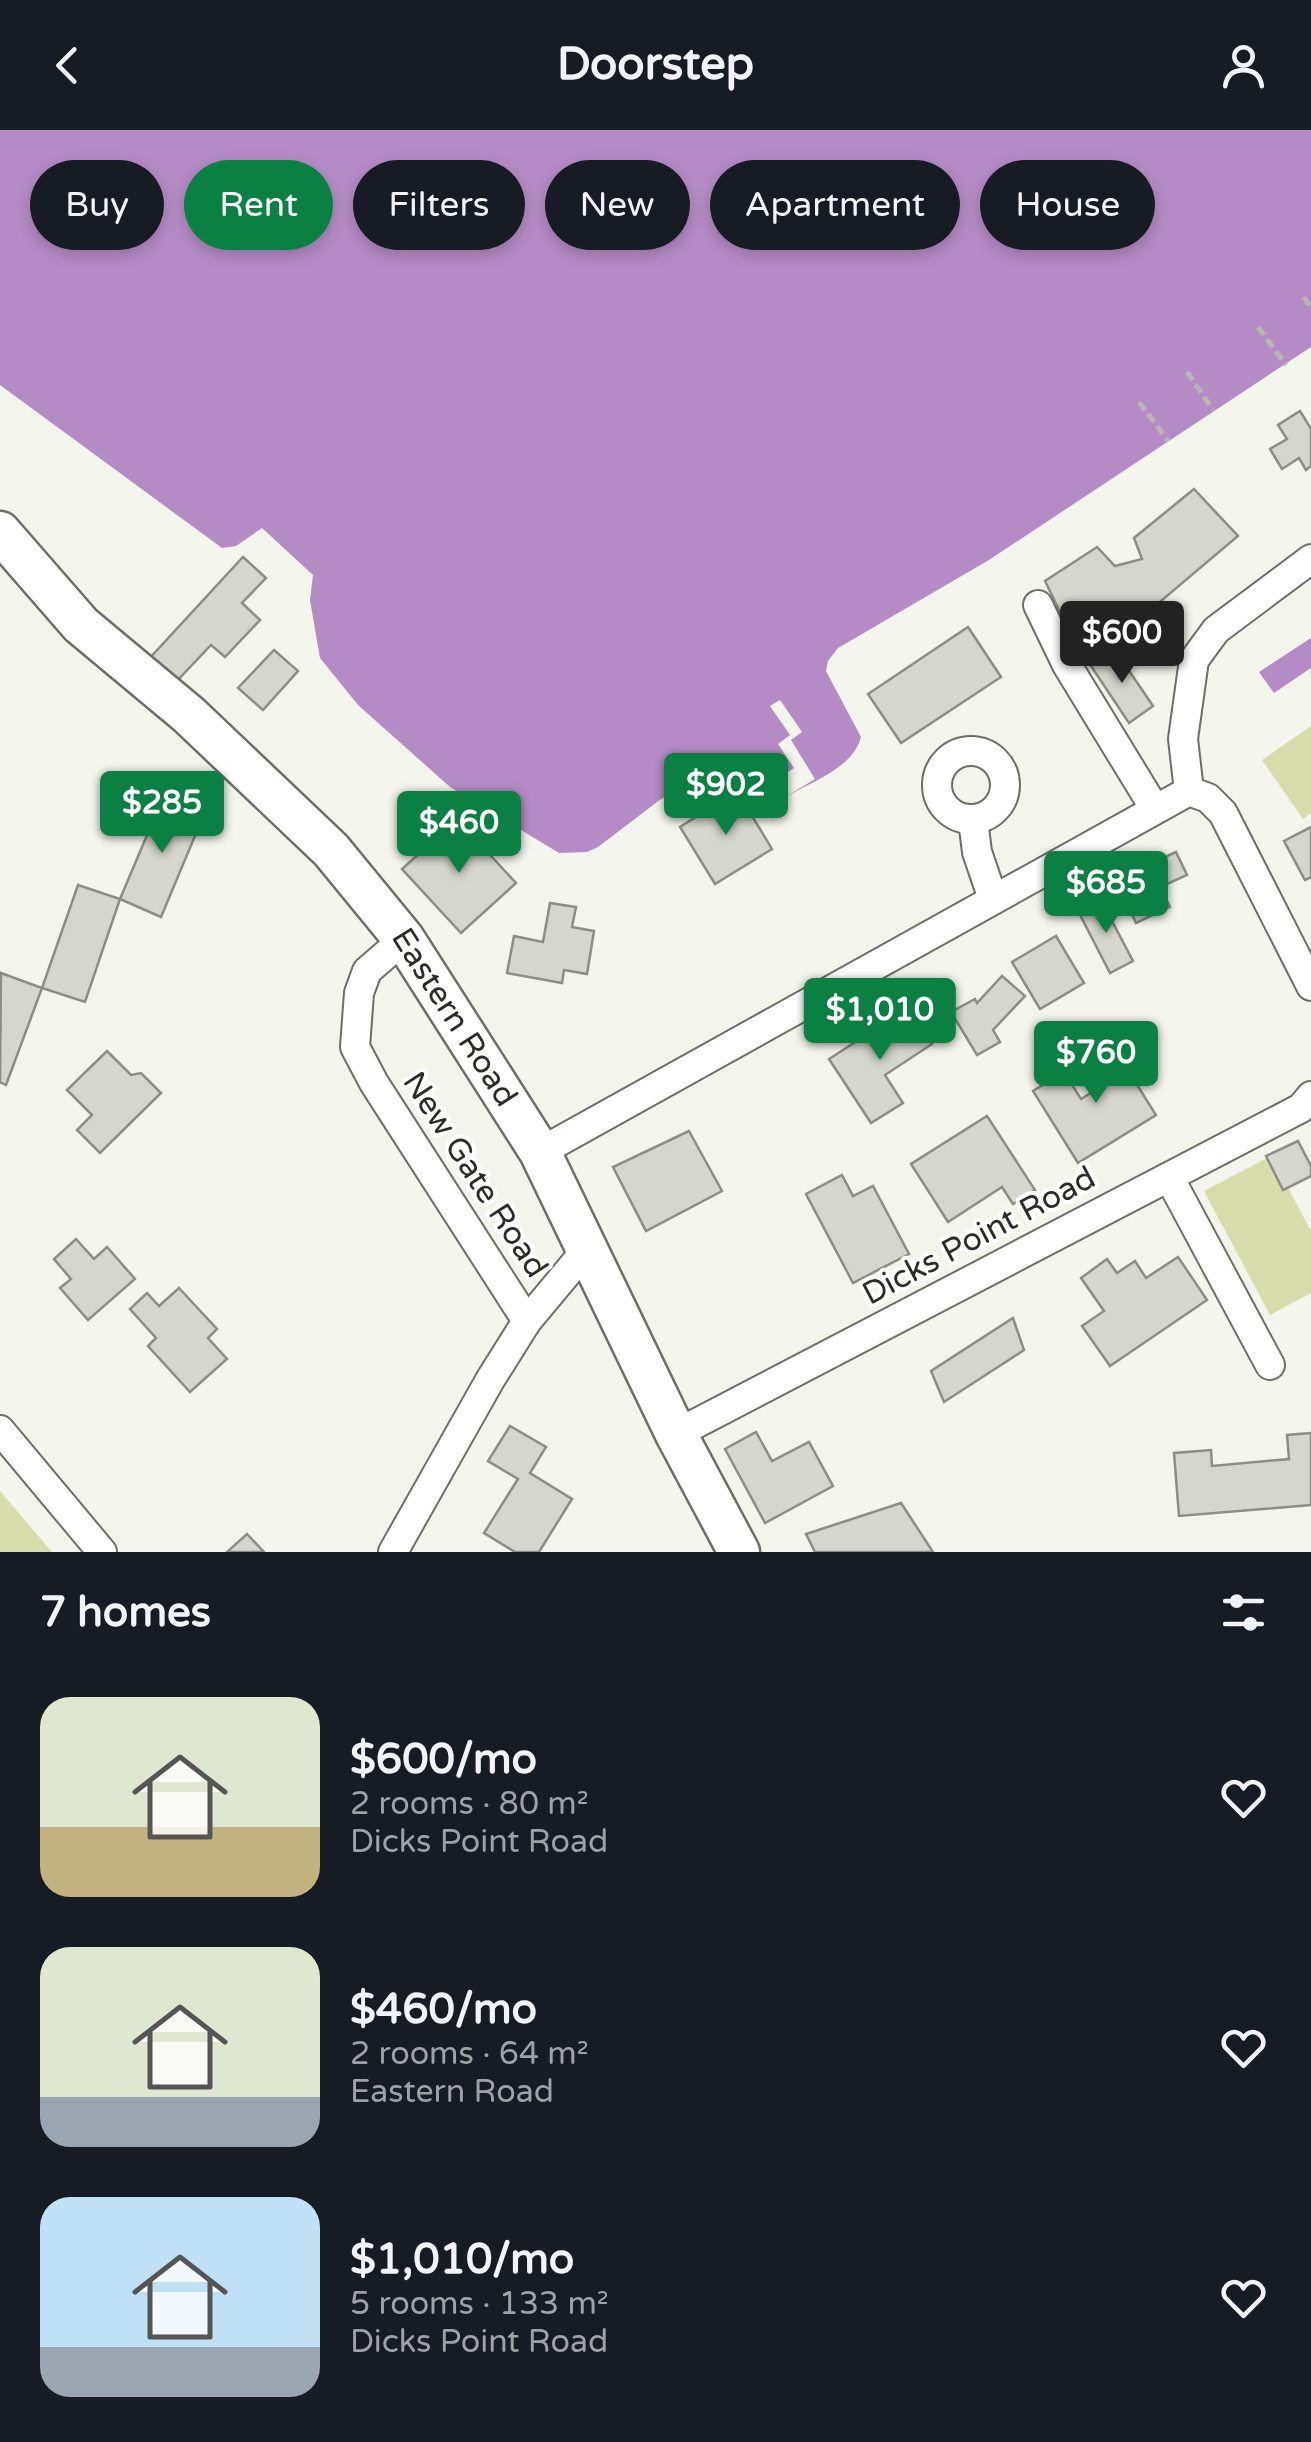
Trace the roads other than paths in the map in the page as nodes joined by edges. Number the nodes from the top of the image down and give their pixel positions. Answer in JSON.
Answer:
{"nodes":[{"id":1,"x":0,"y":532,"type":"edge"},
{"id":2,"x":1311,"y":559,"type":"edge"},
{"id":3,"x":1038,"y":605,"type":"dead end"},
{"id":4,"x":1189,"y":790,"type":"junction"},
{"id":5,"x":1155,"y":809,"type":"junction"},
{"id":6,"x":973,"y":820,"type":"dead end"},
{"id":7,"x":994,"y":900,"type":"junction"},
{"id":8,"x":404,"y":938,"type":"junction"},
{"id":9,"x":1311,"y":986,"type":"edge"},
{"id":10,"x":1311,"y":1096,"type":"edge"},
{"id":11,"x":540,"y":1152,"type":"junction"},
{"id":12,"x":1169,"y":1177,"type":"junction"},
{"id":13,"x":588,"y":1248,"type":"junction"},
{"id":14,"x":528,"y":1321,"type":"junction"},
{"id":15,"x":1270,"y":1365,"type":"dead end"},
{"id":16,"x":0,"y":1430,"type":"edge"},
{"id":17,"x":676,"y":1434,"type":"junction"},
{"id":18,"x":102,"y":1552,"type":"edge"},
{"id":19,"x":393,"y":1552,"type":"edge"},
{"id":20,"x":739,"y":1552,"type":"edge"}],
"edges":[{"from":1,"to":8,"type":"highway","name":"Eastern Road"},
{"from":2,"to":4,"type":"street"},
{"from":3,"to":5,"type":"street"},
{"from":4,"to":5,"type":"street"},
{"from":4,"to":9,"type":"street"},
{"from":5,"to":7,"type":"street"},
{"from":6,"to":7,"type":"street"},
{"from":7,"to":11,"type":"street"},
{"from":8,"to":11,"type":"highway","name":"Eastern Road"},
{"from":8,"to":14,"type":"street","name":"New Gate Road"},
{"from":10,"to":12,"type":"street","name":"Dicks Point Road"},
{"from":11,"to":13,"type":"highway","name":"Eastern Road"},
{"from":12,"to":15,"type":"street"},
{"from":12,"to":17,"type":"street","name":"Dicks Point Road"},
{"from":13,"to":14,"type":"street"},
{"from":13,"to":17,"type":"highway","name":"Eastern Road"},
{"from":14,"to":19,"type":"street","name":"New Gate Road"},
{"from":16,"to":18,"type":"street"},
{"from":17,"to":20,"type":"highway","name":"Eastern Road"}]}
